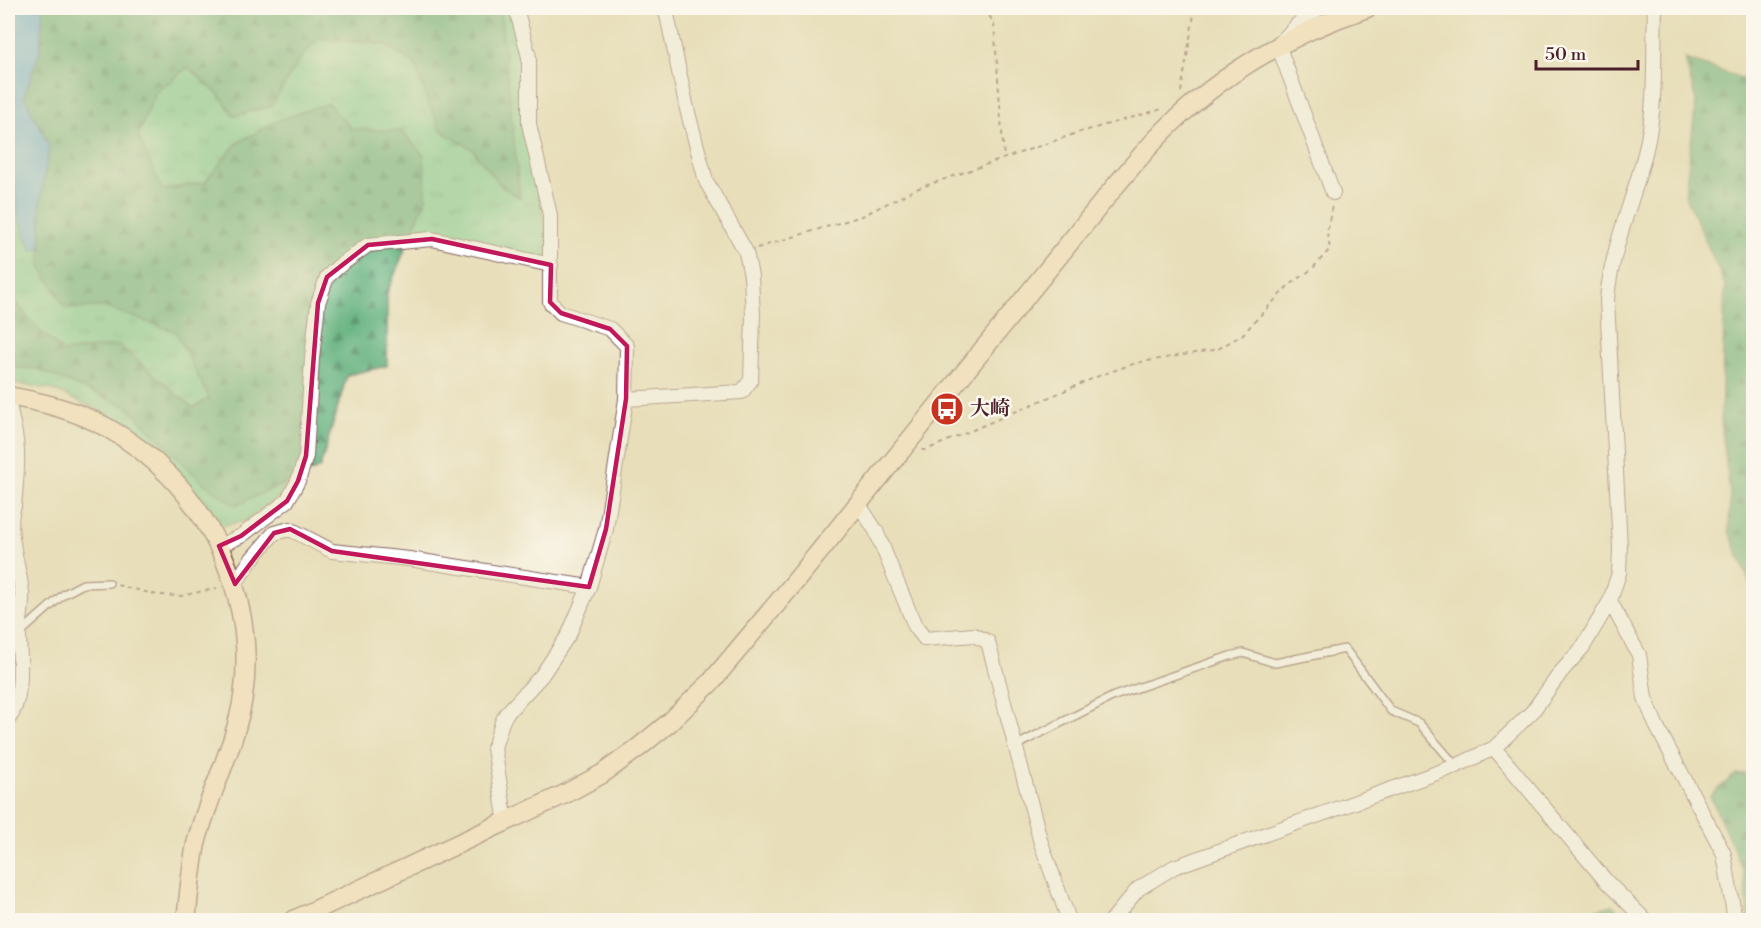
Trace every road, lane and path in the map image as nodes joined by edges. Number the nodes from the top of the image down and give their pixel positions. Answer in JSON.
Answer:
{"nodes":[{"id":1,"x":516,"y":8,"type":"edge"},
{"id":2,"x":663,"y":8,"type":"edge"},
{"id":3,"x":985,"y":8,"type":"edge"},
{"id":4,"x":1195,"y":8,"type":"edge"},
{"id":5,"x":1319,"y":8,"type":"edge"},
{"id":6,"x":1367,"y":8,"type":"edge"},
{"id":7,"x":1655,"y":8,"type":"edge"},
{"id":8,"x":1278,"y":45,"type":"junction"},
{"id":9,"x":1180,"y":109,"type":"junction"},
{"id":10,"x":1004,"y":159,"type":"junction"},
{"id":11,"x":1333,"y":193,"type":"joint"},
{"id":12,"x":746,"y":252,"type":"junction"},
{"id":13,"x":551,"y":265,"type":"junction"},
{"id":14,"x":8,"y":396,"type":"edge"},
{"id":15,"x":626,"y":399,"type":"junction"},
{"id":16,"x":903,"y":449,"type":"junction"},
{"id":17,"x":858,"y":504,"type":"junction"},
{"id":18,"x":219,"y":546,"type":"junction"},
{"id":19,"x":109,"y":583,"type":"joint"},
{"id":20,"x":235,"y":584,"type":"junction"},
{"id":21,"x":589,"y":586,"type":"junction"},
{"id":22,"x":1610,"y":601,"type":"junction"},
{"id":23,"x":19,"y":634,"type":"junction"},
{"id":24,"x":8,"y":720,"type":"edge"},
{"id":25,"x":1015,"y":746,"type":"junction"},
{"id":26,"x":1494,"y":747,"type":"junction"},
{"id":27,"x":1456,"y":766,"type":"junction"},
{"id":28,"x":506,"y":823,"type":"junction"},
{"id":29,"x":186,"y":921,"type":"edge"},
{"id":30,"x":294,"y":921,"type":"edge"},
{"id":31,"x":1069,"y":921,"type":"edge"},
{"id":32,"x":1112,"y":921,"type":"edge"},
{"id":33,"x":1645,"y":921,"type":"edge"},
{"id":34,"x":1735,"y":921,"type":"edge"}],
"edges":[{"from":1,"to":13,"type":"street"},
{"from":2,"to":12,"type":"street"},
{"from":3,"to":10,"type":"path"},
{"from":4,"to":9,"type":"path"},
{"from":5,"to":8,"type":"street"},
{"from":6,"to":8,"type":"street"},
{"from":7,"to":22,"type":"street"},
{"from":8,"to":9,"type":"street"},
{"from":8,"to":11,"type":"street"},
{"from":9,"to":10,"type":"path"},
{"from":9,"to":16,"type":"street"},
{"from":10,"to":12,"type":"path"},
{"from":11,"to":16,"type":"path"},
{"from":12,"to":15,"type":"street"},
{"from":13,"to":15,"type":"street"},
{"from":13,"to":18,"type":"street"},
{"from":14,"to":18,"type":"street"},
{"from":14,"to":23,"type":"street"},
{"from":15,"to":21,"type":"street"},
{"from":16,"to":17,"type":"street"},
{"from":17,"to":25,"type":"street"},
{"from":17,"to":28,"type":"street"},
{"from":18,"to":20,"type":"street"},
{"from":19,"to":20,"type":"path"},
{"from":19,"to":23,"type":"lane"},
{"from":20,"to":21,"type":"street"},
{"from":20,"to":29,"type":"street"},
{"from":21,"to":28,"type":"street"},
{"from":22,"to":26,"type":"street"},
{"from":22,"to":34,"type":"street"},
{"from":23,"to":24,"type":"street"},
{"from":25,"to":27,"type":"lane"},
{"from":25,"to":31,"type":"street"},
{"from":26,"to":27,"type":"street"},
{"from":26,"to":33,"type":"street"},
{"from":27,"to":32,"type":"street"},
{"from":28,"to":30,"type":"street"}]}
